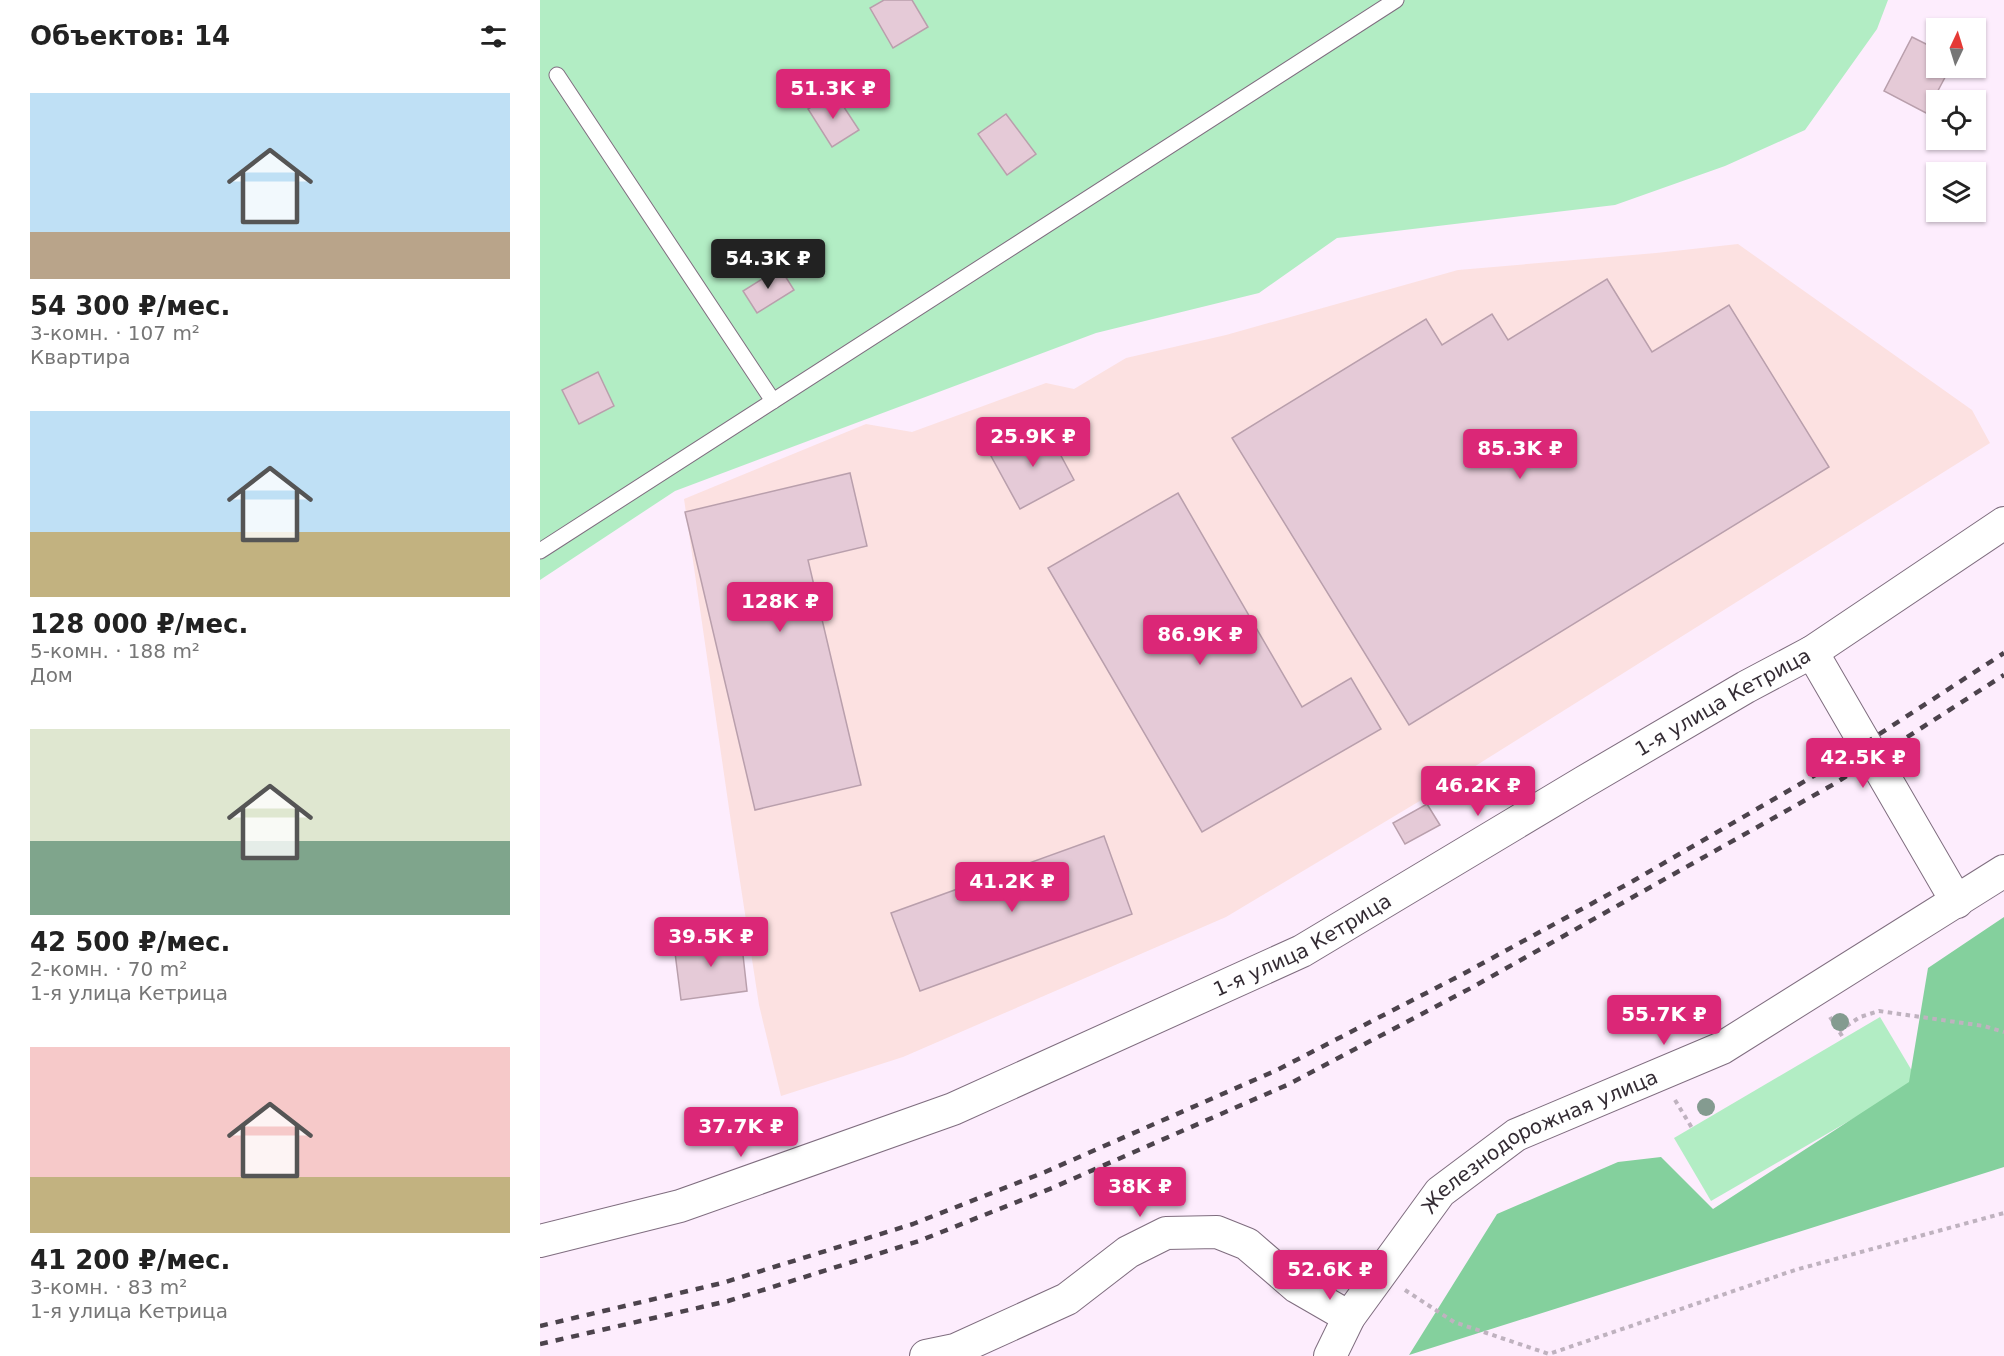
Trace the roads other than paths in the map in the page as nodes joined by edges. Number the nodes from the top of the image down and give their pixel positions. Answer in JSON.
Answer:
{"nodes":[{"id":1,"x":1396,"y":0,"type":"edge"},
{"id":2,"x":557,"y":75,"type":"dead end"},
{"id":3,"x":773,"y":401,"type":"junction"},
{"id":4,"x":2004,"y":523,"type":"edge"},
{"id":5,"x":540,"y":551,"type":"edge"},
{"id":6,"x":1812,"y":652,"type":"junction"},
{"id":7,"x":2004,"y":871,"type":"edge"},
{"id":8,"x":1957,"y":902,"type":"junction"},
{"id":9,"x":540,"y":1241,"type":"edge"},
{"id":10,"x":1349,"y":1317,"type":"junction"},
{"id":11,"x":926,"y":1356,"type":"edge"},
{"id":12,"x":1330,"y":1356,"type":"edge"}],
"edges":[{"from":1,"to":3,"type":"lane"},
{"from":2,"to":3,"type":"lane"},
{"from":3,"to":5,"type":"lane"},
{"from":4,"to":6,"type":"street","name":"1-я улица Кетрица"},
{"from":6,"to":8,"type":"street"},
{"from":6,"to":9,"type":"street","name":"1-я улица Кетрица"},
{"from":7,"to":8,"type":"street","name":"Железнодорожная улица"},
{"from":8,"to":10,"type":"street","name":"Железнодорожная улица"},
{"from":10,"to":11,"type":"street"},
{"from":10,"to":12,"type":"street","name":"Железнодорожная улица"}]}
